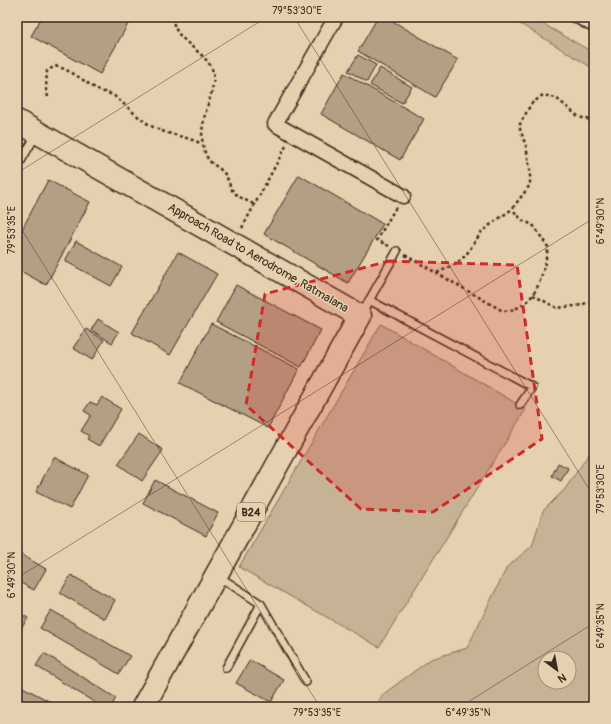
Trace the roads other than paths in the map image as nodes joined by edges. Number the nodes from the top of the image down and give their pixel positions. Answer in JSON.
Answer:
{"nodes":[{"id":1,"x":336,"y":17,"type":"edge"},
{"id":2,"x":572,"y":17,"type":"edge"},
{"id":3,"x":594,"y":29,"type":"edge"},
{"id":4,"x":17,"y":121,"type":"edge"},
{"id":5,"x":37,"y":133,"type":"junction"},
{"id":6,"x":17,"y":168,"type":"edge"},
{"id":7,"x":402,"y":196,"type":"road end"},
{"id":8,"x":397,"y":251,"type":"road end"},
{"id":9,"x":364,"y":308,"type":"junction"},
{"id":10,"x":520,"y":405,"type":"dead end"},
{"id":11,"x":216,"y":575,"type":"junction"},
{"id":12,"x":261,"y":604,"type":"junction"},
{"id":13,"x":226,"y":668,"type":"dead end"},
{"id":14,"x":306,"y":682,"type":"dead end"},
{"id":15,"x":143,"y":707,"type":"edge"}],
"edges":[{"from":1,"to":7,"type":"street"},
{"from":2,"to":3,"type":"lane"},
{"from":4,"to":5,"type":"main road","name":"Approach Road to Aerodrome, Ratmalana"},
{"from":5,"to":6,"type":"lane"},
{"from":5,"to":9,"type":"main road","name":"Approach Road to Aerodrome, Ratmalana"},
{"from":8,"to":9,"type":"lane"},
{"from":9,"to":10,"type":"lane"},
{"from":9,"to":11,"type":"main road","name":"Approach Road to Aerodrome, Ratmalana","number":"B24"},
{"from":11,"to":12,"type":"lane"},
{"from":11,"to":15,"type":"main road","name":"Approach Road to Aerodrome, Ratmalana","number":"B24"},
{"from":12,"to":13,"type":"lane"},
{"from":12,"to":14,"type":"lane"}]}
